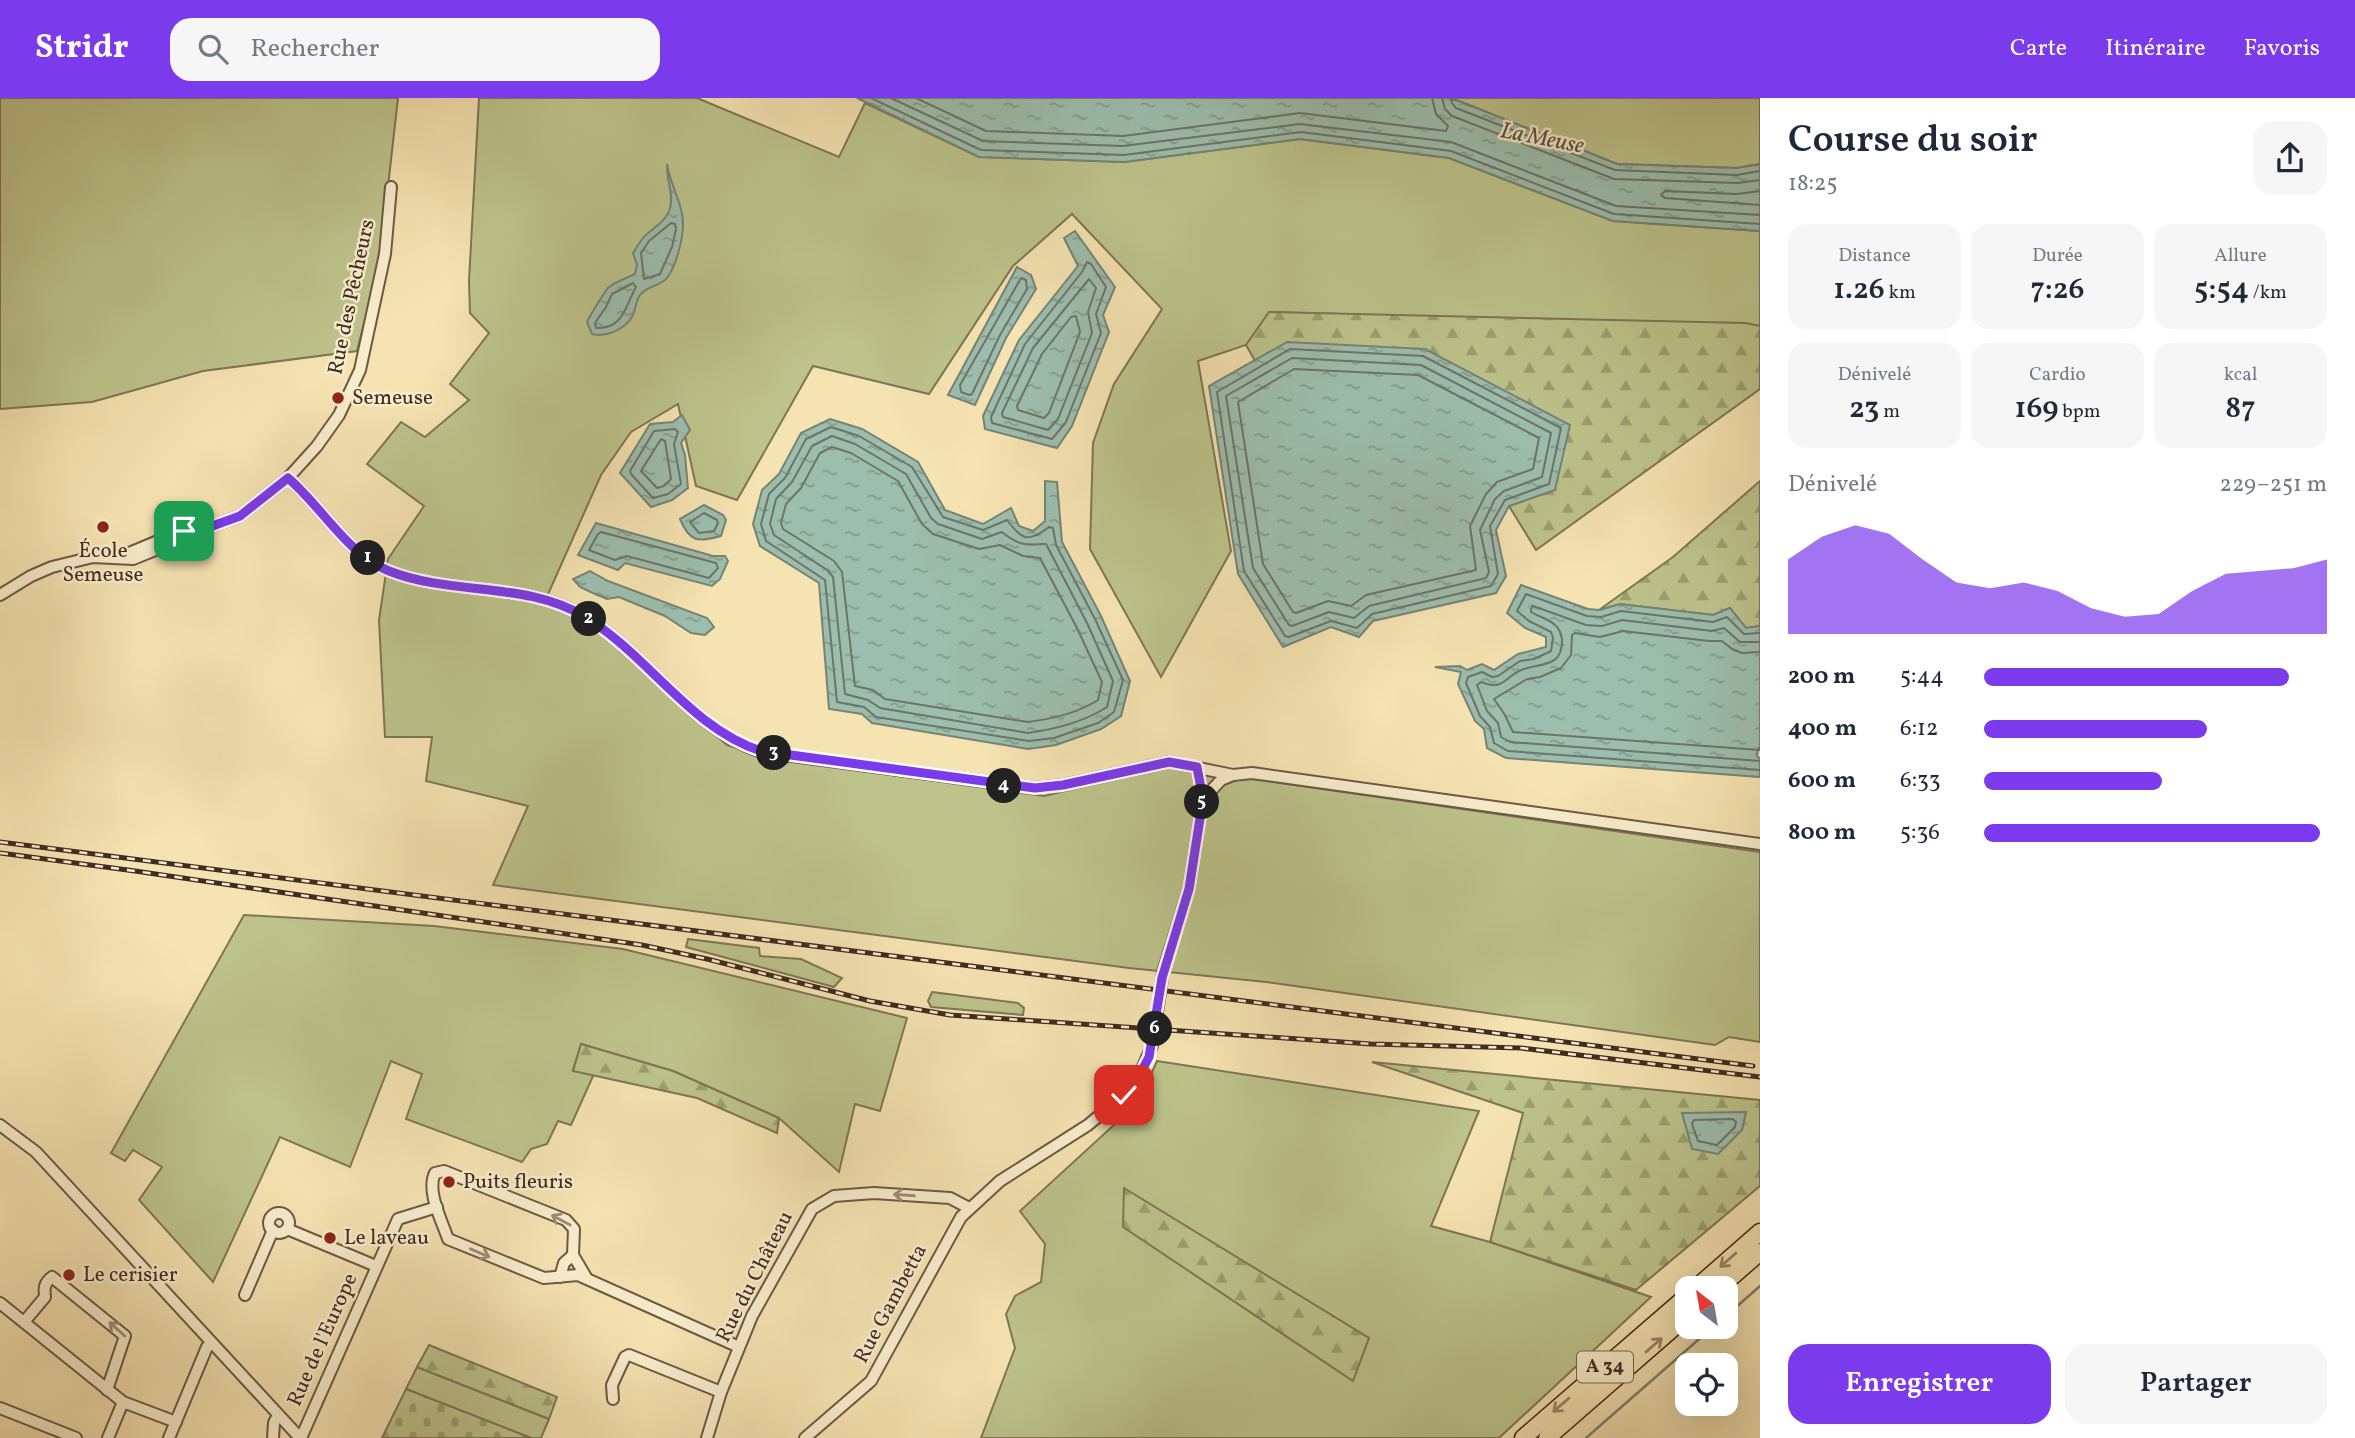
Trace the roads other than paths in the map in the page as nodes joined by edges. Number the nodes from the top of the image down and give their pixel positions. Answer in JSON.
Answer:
{"nodes":[{"id":1,"x":391,"y":187,"type":"dead end"},
{"id":2,"x":288,"y":478,"type":"junction"},
{"id":3,"x":0,"y":595,"type":"edge"},
{"id":4,"x":1197,"y":767,"type":"junction"},
{"id":5,"x":1233,"y":775,"type":"junction"},
{"id":6,"x":1203,"y":799,"type":"junction"},
{"id":7,"x":1760,"y":844,"type":"edge"},
{"id":8,"x":0,"y":1125,"type":"edge"},
{"id":9,"x":438,"y":1207,"type":"junction"},
{"id":10,"x":969,"y":1208,"type":"junction"},
{"id":11,"x":287,"y":1228,"type":"junction"},
{"id":12,"x":273,"y":1230,"type":"junction"},
{"id":13,"x":1760,"y":1232,"type":"edge"},
{"id":14,"x":1760,"y":1252,"type":"edge"},
{"id":15,"x":573,"y":1255,"type":"junction"},
{"id":16,"x":376,"y":1266,"type":"junction"},
{"id":17,"x":1710,"y":1276,"type":"edge"},
{"id":18,"x":1733,"y":1276,"type":"edge"},
{"id":19,"x":560,"y":1277,"type":"junction"},
{"id":20,"x":586,"y":1278,"type":"junction"},
{"id":21,"x":245,"y":1295,"type":"dead end"},
{"id":22,"x":0,"y":1303,"type":"edge"},
{"id":23,"x":1675,"y":1306,"type":"edge"},
{"id":24,"x":24,"y":1322,"type":"junction"},
{"id":25,"x":1675,"y":1326,"type":"edge"},
{"id":26,"x":212,"y":1344,"type":"junction"},
{"id":27,"x":739,"y":1347,"type":"junction"},
{"id":28,"x":107,"y":1390,"type":"junction"},
{"id":29,"x":721,"y":1392,"type":"junction"},
{"id":30,"x":613,"y":1399,"type":"dead end"},
{"id":31,"x":123,"y":1402,"type":"junction"},
{"id":32,"x":0,"y":1408,"type":"edge"},
{"id":33,"x":278,"y":1415,"type":"junction"},
{"id":34,"x":176,"y":1422,"type":"junction"},
{"id":35,"x":76,"y":1438,"type":"edge"},
{"id":36,"x":108,"y":1438,"type":"edge"},
{"id":37,"x":169,"y":1438,"type":"edge"},
{"id":38,"x":273,"y":1438,"type":"edge"},
{"id":39,"x":300,"y":1438,"type":"edge"},
{"id":40,"x":707,"y":1438,"type":"edge"},
{"id":41,"x":805,"y":1438,"type":"edge"},
{"id":42,"x":1523,"y":1438,"type":"edge"},
{"id":43,"x":1547,"y":1438,"type":"edge"}],
"edges":[{"from":1,"to":2,"type":"street","name":"Rue des Pêcheurs"},
{"from":2,"to":3,"type":"street","name":"Rue des Pêcheurs"},
{"from":2,"to":4,"type":"street"},
{"from":4,"to":5,"type":"street"},
{"from":4,"to":6,"type":"street","name":"Rue Gambetta"},
{"from":5,"to":6,"type":"street"},
{"from":5,"to":7,"type":"street"},
{"from":6,"to":10,"type":"street","name":"Rue Gambetta"},
{"from":8,"to":26,"type":"street"},
{"from":15,"to":9,"type":"street","one_way":true},
{"from":9,"to":16,"type":"street","name":"Rue de l'Europe"},
{"from":9,"to":19,"type":"street","one_way":true},
{"from":10,"to":27,"type":"street","name":"Rue du Château","one_way":true},
{"from":10,"to":41,"type":"street","name":"Rue Gambetta"},
{"from":11,"to":12,"type":"street"},
{"from":11,"to":12,"type":"street"},
{"from":11,"to":16,"type":"street"},
{"from":12,"to":21,"type":"street"},
{"from":13,"to":17,"type":"highway","one_way":true},
{"from":14,"to":18,"type":"highway"},
{"from":15,"to":19,"type":"street"},
{"from":15,"to":20,"type":"street"},
{"from":16,"to":39,"type":"street","name":"Rue de l'Europe"},
{"from":19,"to":20,"type":"street"},
{"from":20,"to":27,"type":"street"},
{"from":22,"to":24,"type":"street"},
{"from":23,"to":42,"type":"highway","number":"A 34","one_way":true},
{"from":24,"to":28,"type":"street"},
{"from":28,"to":24,"type":"street","one_way":true},
{"from":43,"to":25,"type":"highway","number":"A 34","one_way":true},
{"from":26,"to":33,"type":"street"},
{"from":26,"to":34,"type":"street"},
{"from":27,"to":29,"type":"street","name":"Rue du Château"},
{"from":28,"to":31,"type":"street"},
{"from":29,"to":30,"type":"street"},
{"from":29,"to":40,"type":"street","name":"Rue du Château"},
{"from":31,"to":34,"type":"street"},
{"from":31,"to":36,"type":"street"},
{"from":32,"to":35,"type":"street"},
{"from":33,"to":38,"type":"street"},
{"from":33,"to":39,"type":"street"},
{"from":34,"to":37,"type":"street"}]}
